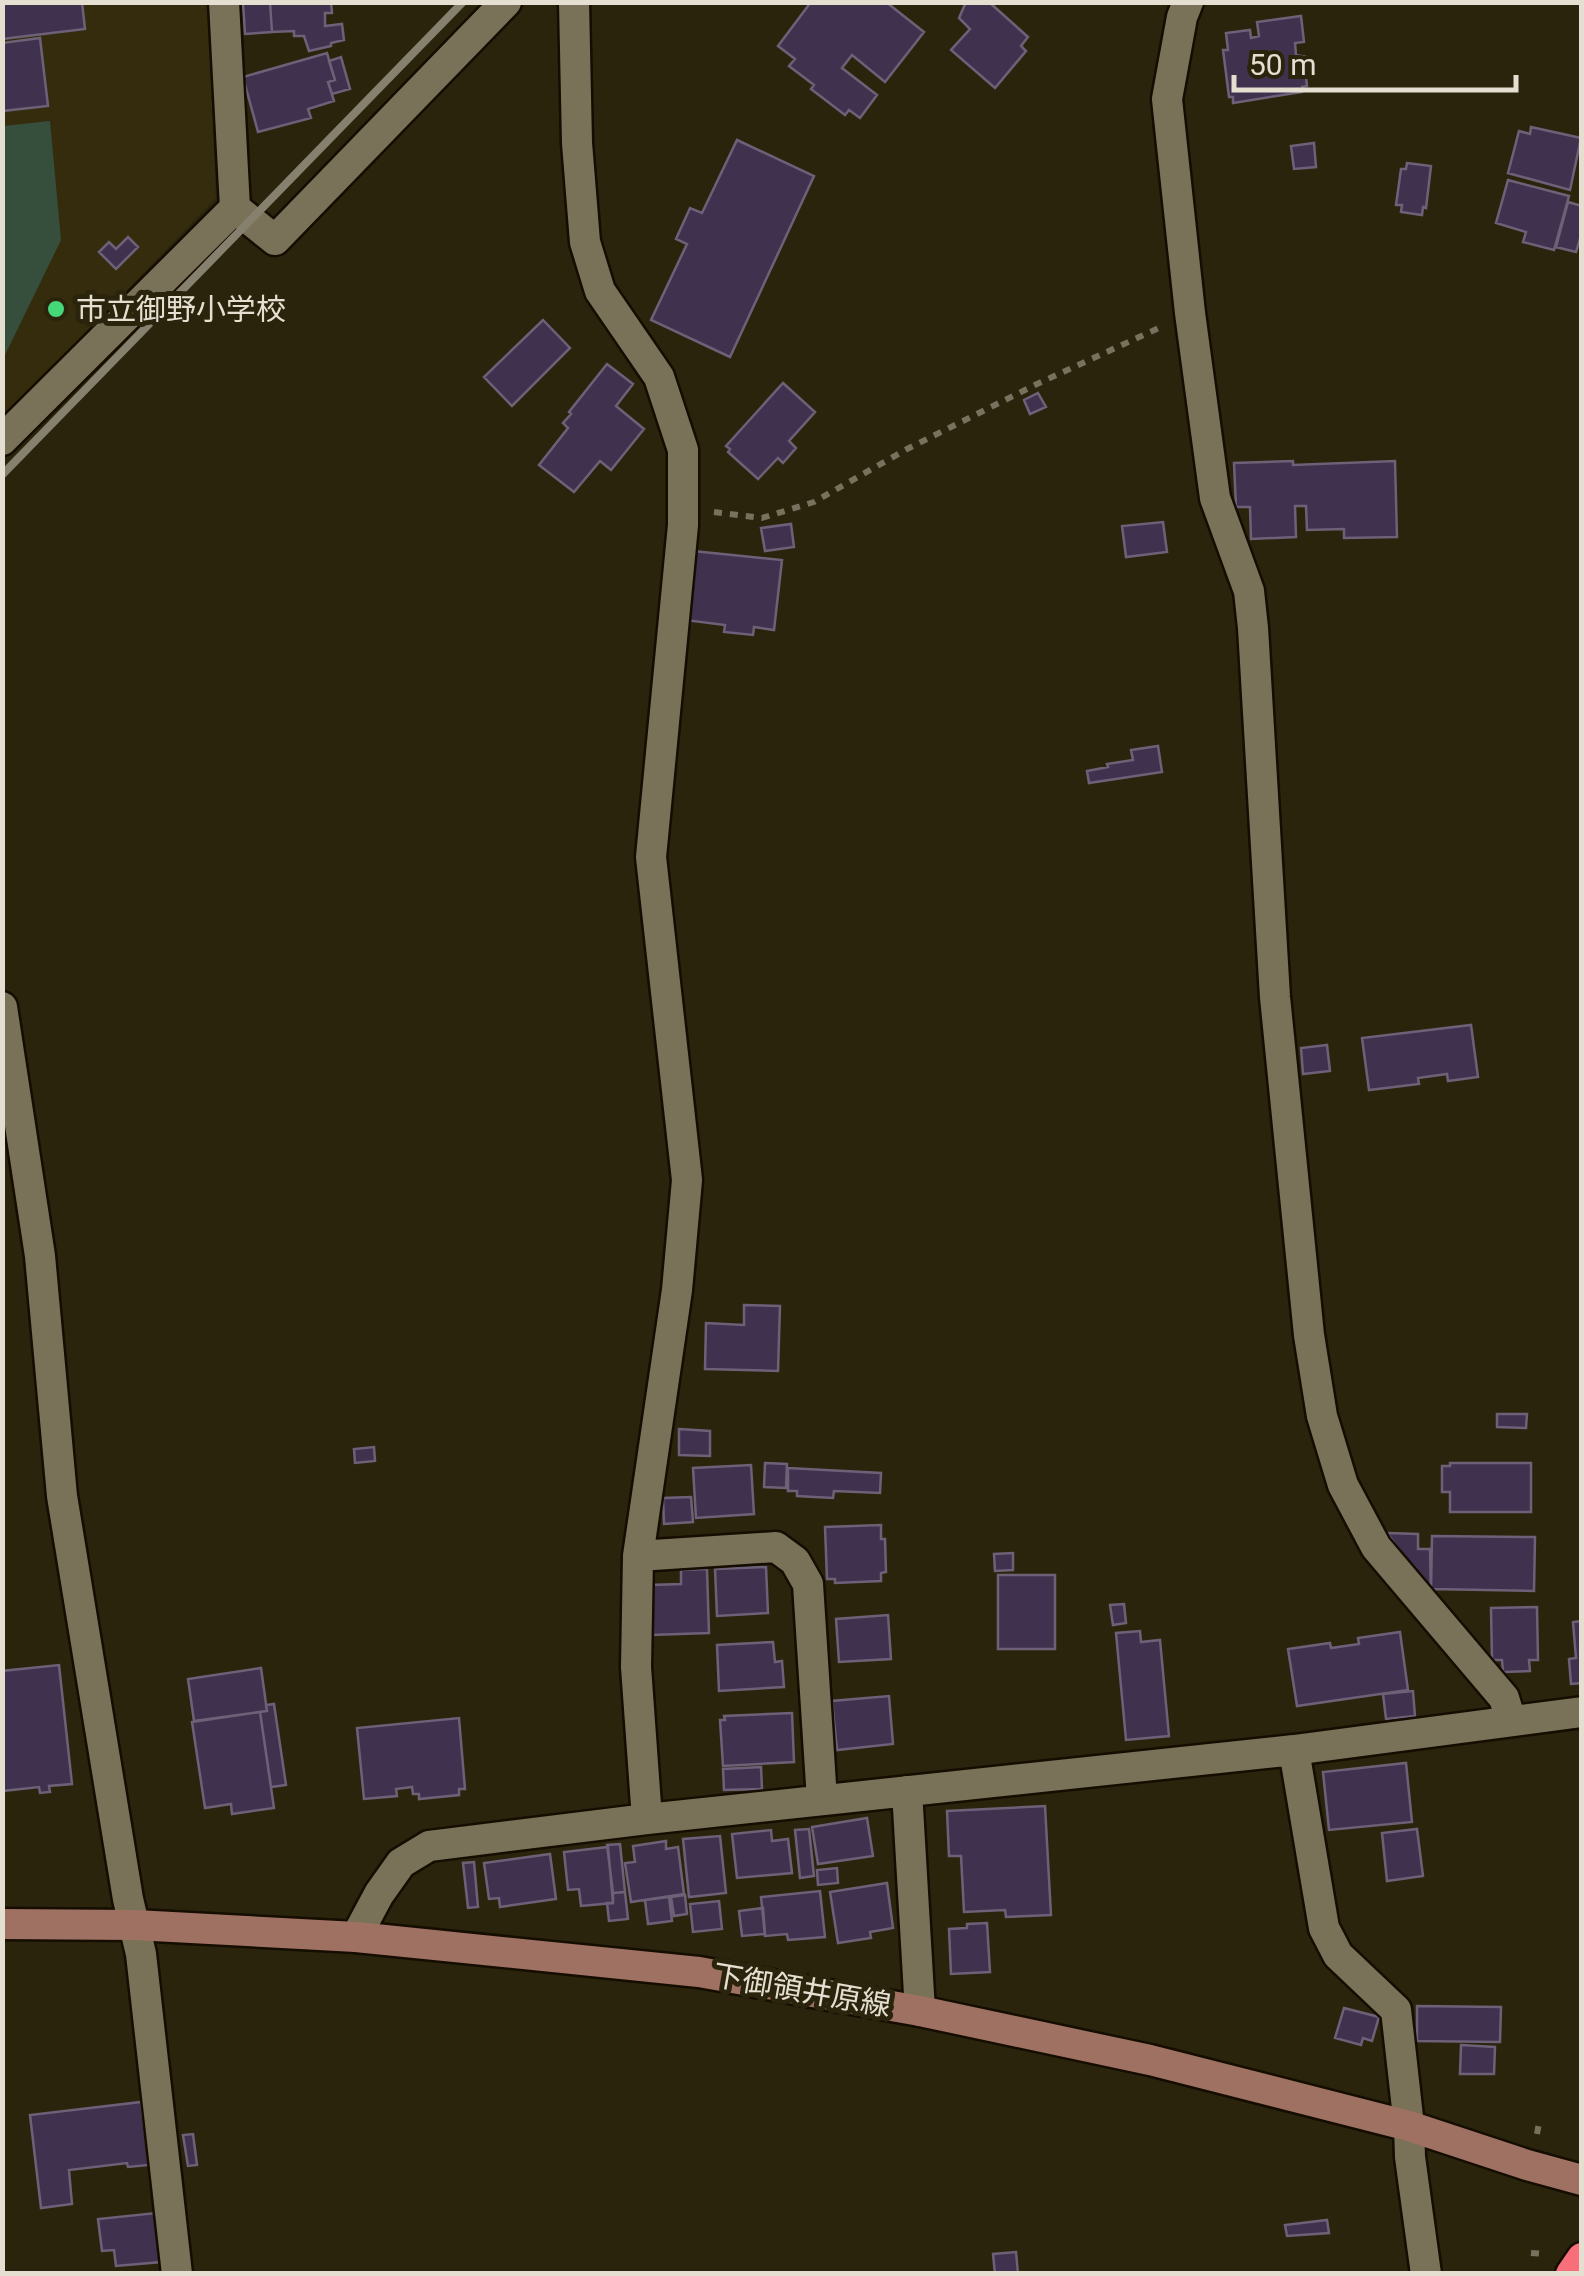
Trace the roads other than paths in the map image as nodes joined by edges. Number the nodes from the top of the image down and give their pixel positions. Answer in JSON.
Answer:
{"nodes":[{"id":1,"x":224,"y":2,"type":"edge"},
{"id":2,"x":506,"y":2,"type":"edge"},
{"id":3,"x":574,"y":2,"type":"edge"},
{"id":4,"x":1188,"y":2,"type":"edge"},
{"id":5,"x":236,"y":208,"type":"junction"},
{"id":6,"x":2,"y":440,"type":"edge"},
{"id":7,"x":2,"y":1008,"type":"edge"},
{"id":8,"x":638,"y":1556,"type":"junction"},
{"id":9,"x":1582,"y":1712,"type":"edge"},
{"id":10,"x":1511,"y":1721,"type":"junction"},
{"id":11,"x":1294,"y":1750,"type":"junction"},
{"id":12,"x":908,"y":1791,"type":"junction"},
{"id":13,"x":822,"y":1800,"type":"junction"},
{"id":14,"x":647,"y":1819,"type":"junction"},
{"id":15,"x":2,"y":1924,"type":"edge"},
{"id":16,"x":135,"y":1926,"type":"junction"},
{"id":17,"x":356,"y":1937,"type":"junction"},
{"id":18,"x":920,"y":2011,"type":"junction"},
{"id":19,"x":1408,"y":2126,"type":"junction"},
{"id":20,"x":1582,"y":2180,"type":"edge"},
{"id":21,"x":1582,"y":2258,"type":"edge"},
{"id":22,"x":177,"y":2274,"type":"edge"},
{"id":23,"x":1426,"y":2274,"type":"edge"},
{"id":24,"x":1571,"y":2274,"type":"edge"}],
"edges":[{"from":1,"to":5,"type":"street"},
{"from":2,"to":5,"type":"street"},
{"from":3,"to":8,"type":"street"},
{"from":4,"to":10,"type":"street"},
{"from":5,"to":6,"type":"street"},
{"from":7,"to":16,"type":"street"},
{"from":8,"to":13,"type":"street"},
{"from":8,"to":14,"type":"street"},
{"from":9,"to":10,"type":"street"},
{"from":10,"to":11,"type":"street"},
{"from":11,"to":12,"type":"street"},
{"from":11,"to":19,"type":"street"},
{"from":12,"to":13,"type":"street"},
{"from":12,"to":18,"type":"street"},
{"from":13,"to":14,"type":"street"},
{"from":14,"to":17,"type":"street"},
{"from":15,"to":16,"type":"main road","name":"下御領井原線"},
{"from":16,"to":17,"type":"main road","name":"下御領井原線"},
{"from":16,"to":22,"type":"street"},
{"from":17,"to":18,"type":"main road","name":"下御領井原線"},
{"from":18,"to":19,"type":"main road","name":"下御領井原線"},
{"from":19,"to":20,"type":"main road","name":"下御領井原線"},
{"from":19,"to":23,"type":"street"},
{"from":21,"to":24,"type":"highway"}]}
